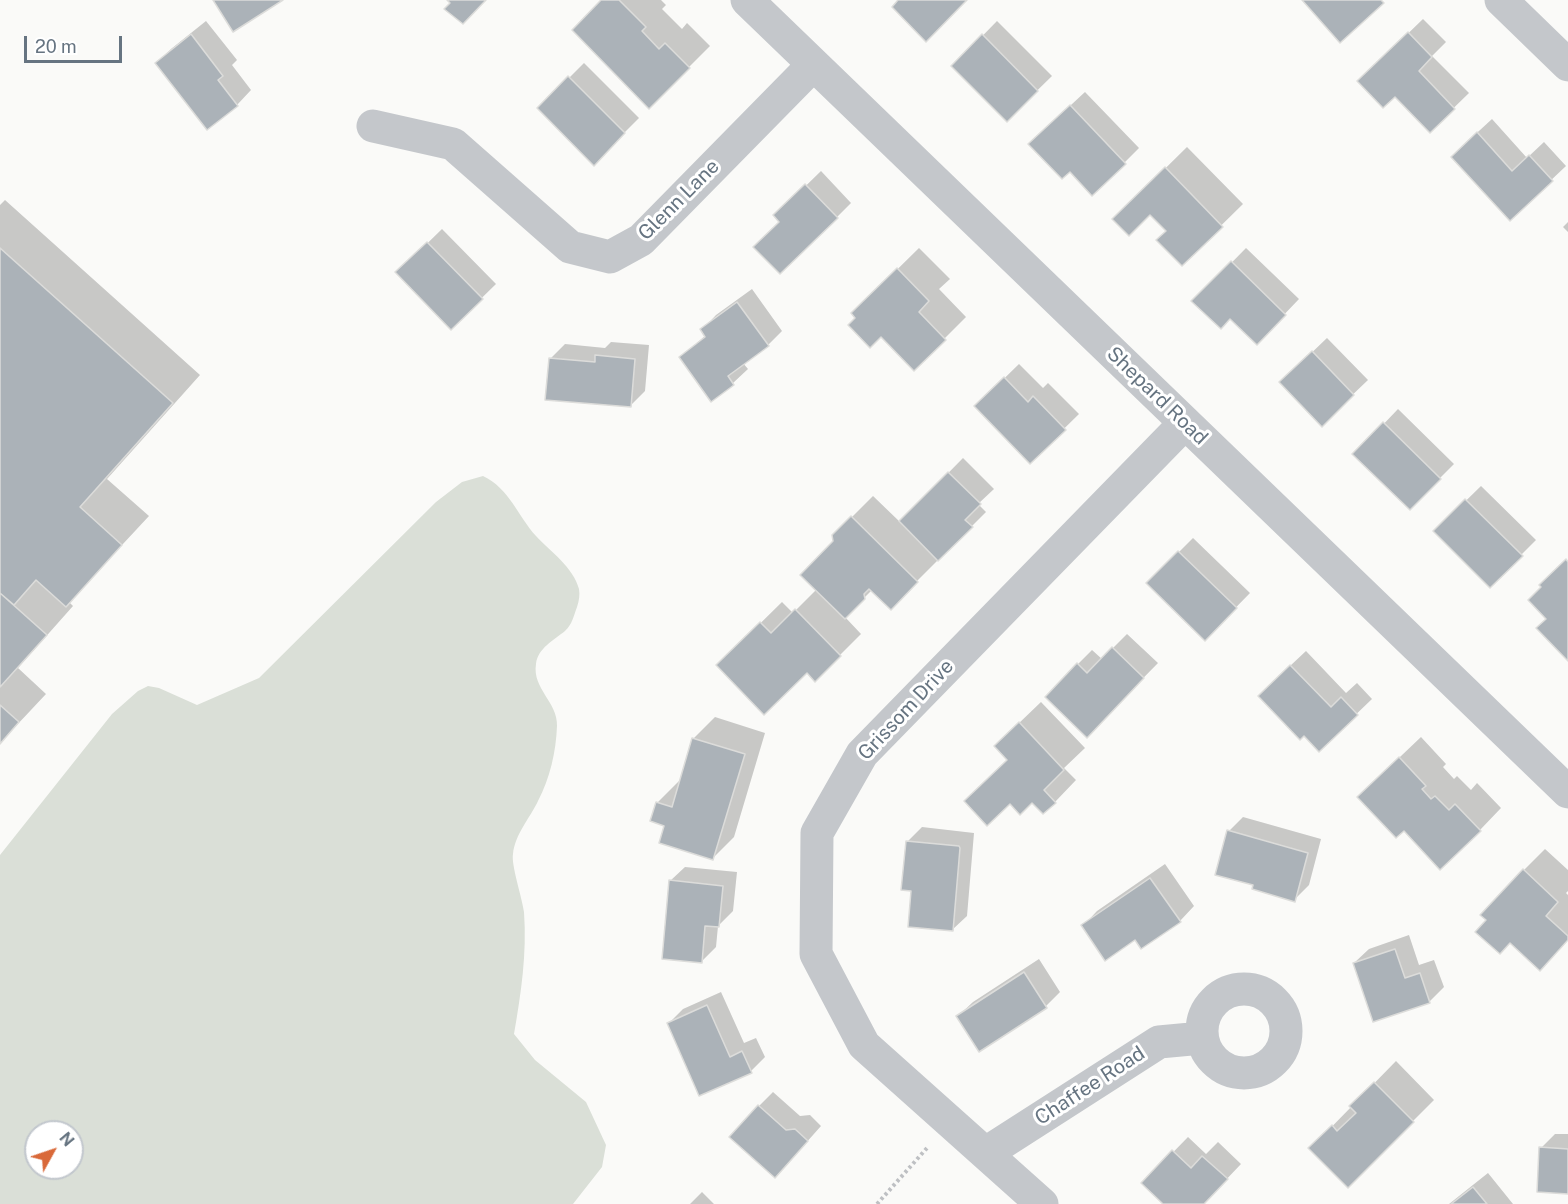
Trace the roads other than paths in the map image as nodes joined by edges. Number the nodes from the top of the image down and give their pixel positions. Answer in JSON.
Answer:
{"nodes":[{"id":1,"x":747,"y":0,"type":"edge"},
{"id":2,"x":1501,"y":0,"type":"edge"},
{"id":3,"x":813,"y":65,"type":"junction"},
{"id":4,"x":1568,"y":65,"type":"edge"},
{"id":5,"x":373,"y":126,"type":"dead end"},
{"id":6,"x":1185,"y":423,"type":"junction"},
{"id":7,"x":1568,"y":792,"type":"edge"},
{"id":8,"x":1202,"y":1038,"type":"dead end"},
{"id":9,"x":986,"y":1153,"type":"junction"},
{"id":10,"x":1042,"y":1204,"type":"edge"}],
"edges":[{"from":1,"to":3,"type":"street","name":"Shepard Road"},
{"from":2,"to":4,"type":"street"},
{"from":3,"to":5,"type":"street","name":"Glenn Lane"},
{"from":3,"to":6,"type":"street","name":"Shepard Road"},
{"from":6,"to":7,"type":"street","name":"Shepard Road"},
{"from":6,"to":9,"type":"street","name":"Grissom Drive"},
{"from":8,"to":9,"type":"street","name":"Chaffee Road"},
{"from":9,"to":10,"type":"street","name":"Grissom Drive"}]}
